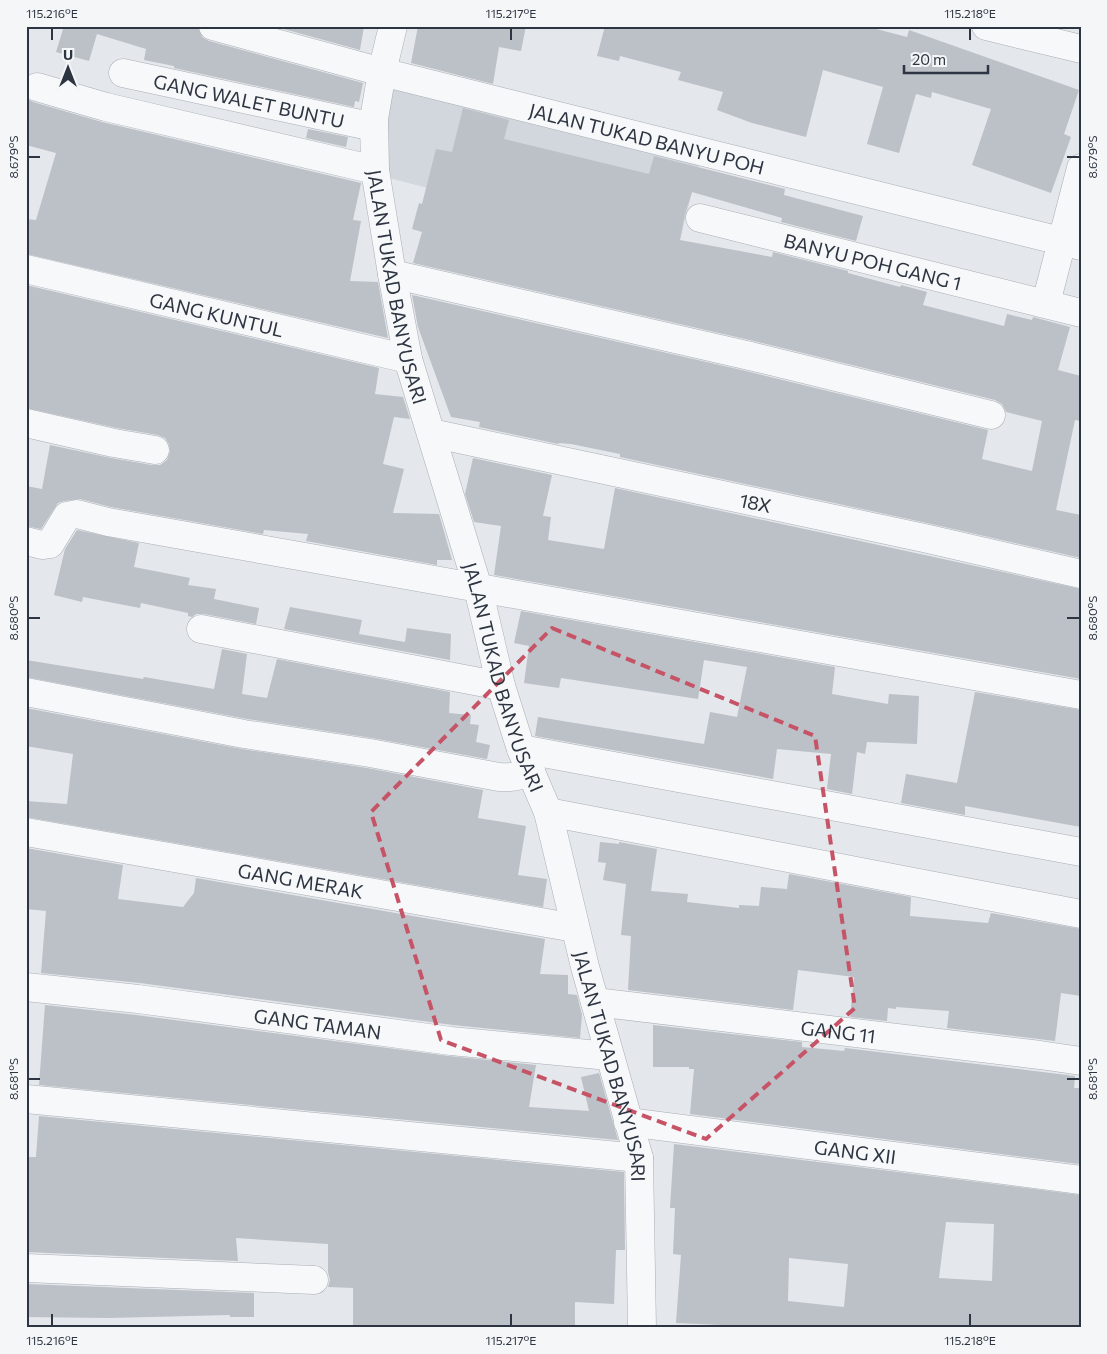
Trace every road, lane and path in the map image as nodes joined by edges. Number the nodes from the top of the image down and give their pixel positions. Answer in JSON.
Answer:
{"nodes":[{"id":1,"x":213,"y":26,"type":"edge"},
{"id":2,"x":393,"y":26,"type":"edge"},
{"id":3,"x":986,"y":26,"type":"edge"},
{"id":4,"x":1081,"y":49,"type":"edge"},
{"id":5,"x":382,"y":72,"type":"junction"},
{"id":6,"x":123,"y":73,"type":"dead end"},
{"id":7,"x":37,"y":87,"type":"dead end"},
{"id":8,"x":374,"y":127,"type":"junction"},
{"id":9,"x":1081,"y":168,"type":"edge"},
{"id":10,"x":375,"y":170,"type":"junction"},
{"id":11,"x":700,"y":218,"type":"dead end"},
{"id":12,"x":1071,"y":244,"type":"edge"},
{"id":13,"x":26,"y":269,"type":"edge"},
{"id":14,"x":392,"y":274,"type":"junction"},
{"id":15,"x":1046,"y":304,"type":"junction"},
{"id":16,"x":1081,"y":313,"type":"edge"},
{"id":17,"x":408,"y":359,"type":"junction"},
{"id":18,"x":991,"y":416,"type":"dead end"},
{"id":19,"x":26,"y":423,"type":"edge"},
{"id":20,"x":431,"y":432,"type":"junction"},
{"id":21,"x":155,"y":450,"type":"dead end"},
{"id":22,"x":39,"y":542,"type":"edge"},
{"id":23,"x":1081,"y":574,"type":"edge"},
{"id":24,"x":478,"y":588,"type":"junction"},
{"id":25,"x":201,"y":629,"type":"dead end"},
{"id":26,"x":501,"y":686,"type":"junction"},
{"id":27,"x":26,"y":692,"type":"edge"},
{"id":28,"x":1081,"y":695,"type":"edge"},
{"id":29,"x":526,"y":760,"type":"junction"},
{"id":30,"x":548,"y":812,"type":"junction"},
{"id":31,"x":26,"y":832,"type":"edge"},
{"id":32,"x":1081,"y":852,"type":"edge"},
{"id":33,"x":1081,"y":914,"type":"edge"},
{"id":34,"x":575,"y":928,"type":"junction"},
{"id":35,"x":26,"y":987,"type":"edge"},
{"id":36,"x":594,"y":1002,"type":"junction"},
{"id":37,"x":609,"y":1056,"type":"junction"},
{"id":38,"x":1081,"y":1061,"type":"edge"},
{"id":39,"x":26,"y":1099,"type":"edge"},
{"id":40,"x":628,"y":1122,"type":"junction"},
{"id":41,"x":638,"y":1158,"type":"junction"},
{"id":42,"x":1081,"y":1180,"type":"edge"},
{"id":43,"x":26,"y":1268,"type":"edge"},
{"id":44,"x":314,"y":1280,"type":"dead end"},
{"id":45,"x":642,"y":1328,"type":"edge"}],
"edges":[{"from":1,"to":5,"type":"street","name":"JALAN TUKAD BANYU POH"},
{"from":2,"to":5,"type":"street","name":"JALAN TUKAD BANYUSARI"},
{"from":3,"to":4,"type":"street"},
{"from":5,"to":8,"type":"street","name":"JALAN TUKAD BANYUSARI"},
{"from":5,"to":12,"type":"street","name":"JALAN TUKAD BANYU POH"},
{"from":6,"to":8,"type":"street","name":"GANG WALET BUNTU"},
{"from":7,"to":10,"type":"street"},
{"from":8,"to":10,"type":"street","name":"JALAN TUKAD BANYUSARI"},
{"from":9,"to":12,"type":"street"},
{"from":10,"to":14,"type":"street","name":"JALAN TUKAD BANYUSARI"},
{"from":11,"to":15,"type":"street","name":"BANYU POH GANG 1"},
{"from":12,"to":15,"type":"street"},
{"from":13,"to":17,"type":"street","name":"GANG KUNTUL"},
{"from":14,"to":17,"type":"street","name":"JALAN TUKAD BANYUSARI"},
{"from":14,"to":18,"type":"street"},
{"from":15,"to":16,"type":"street","name":"BANYU POH GANG 1"},
{"from":17,"to":20,"type":"street","name":"JALAN TUKAD BANYUSARI"},
{"from":19,"to":21,"type":"street"},
{"from":20,"to":23,"type":"street","name":"18X"},
{"from":20,"to":24,"type":"street","name":"JALAN TUKAD BANYUSARI"},
{"from":22,"to":24,"type":"street"},
{"from":24,"to":26,"type":"street","name":"JALAN TUKAD BANYUSARI"},
{"from":24,"to":28,"type":"street"},
{"from":25,"to":26,"type":"street"},
{"from":26,"to":29,"type":"street","name":"JALAN TUKAD BANYUSARI"},
{"from":27,"to":29,"type":"street"},
{"from":29,"to":30,"type":"street","name":"JALAN TUKAD BANYUSARI"},
{"from":29,"to":32,"type":"street"},
{"from":30,"to":33,"type":"street"},
{"from":30,"to":34,"type":"street","name":"JALAN TUKAD BANYUSARI"},
{"from":31,"to":34,"type":"street","name":"GANG MERAK"},
{"from":34,"to":36,"type":"street","name":"JALAN TUKAD BANYUSARI"},
{"from":35,"to":37,"type":"street","name":"GANG TAMAN"},
{"from":36,"to":37,"type":"street","name":"JALAN TUKAD BANYUSARI"},
{"from":36,"to":38,"type":"street","name":"GANG 11"},
{"from":37,"to":40,"type":"street","name":"JALAN TUKAD BANYUSARI"},
{"from":39,"to":41,"type":"street"},
{"from":40,"to":41,"type":"street","name":"JALAN TUKAD BANYUSARI"},
{"from":40,"to":42,"type":"street","name":"GANG XII"},
{"from":41,"to":45,"type":"street","name":"JALAN TUKAD BANYUSARI"},
{"from":43,"to":44,"type":"street"}]}
